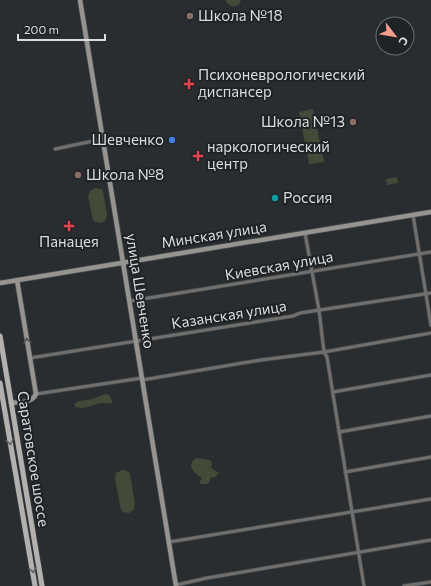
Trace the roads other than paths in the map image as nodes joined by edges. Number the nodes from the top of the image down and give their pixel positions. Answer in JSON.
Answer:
{"nodes":[{"id":1,"x":80,"y":0,"type":"edge"},
{"id":2,"x":103,"y":139,"type":"junction"},
{"id":3,"x":55,"y":149,"type":"dead end"},
{"id":4,"x":431,"y":212,"type":"edge"},
{"id":5,"x":413,"y":215,"type":"junction"},
{"id":6,"x":306,"y":233,"type":"junction"},
{"id":7,"x":431,"y":252,"type":"edge"},
{"id":8,"x":419,"y":254,"type":"junction"},
{"id":9,"x":124,"y":263,"type":"junction"},
{"id":10,"x":312,"y":272,"type":"junction"},
{"id":11,"x":17,"y":280,"type":"junction"},
{"id":12,"x":0,"y":283,"type":"edge"},
{"id":13,"x":431,"y":293,"type":"edge"},
{"id":14,"x":426,"y":294,"type":"junction"},
{"id":15,"x":130,"y":301,"type":"junction"},
{"id":16,"x":319,"y":310,"type":"junction"},
{"id":17,"x":431,"y":325,"type":"edge"},
{"id":18,"x":431,"y":333,"type":"edge"},
{"id":19,"x":0,"y":336,"type":"edge"},
{"id":20,"x":136,"y":341,"type":"junction"},
{"id":21,"x":329,"y":351,"type":"junction"},
{"id":22,"x":324,"y":352,"type":"junction"},
{"id":23,"x":327,"y":356,"type":"junction"},
{"id":24,"x":30,"y":358,"type":"junction"},
{"id":25,"x":431,"y":376,"type":"edge"},
{"id":26,"x":142,"y":379,"type":"junction"},
{"id":27,"x":0,"y":383,"type":"edge"},
{"id":28,"x":333,"y":392,"type":"junction"},
{"id":29,"x":36,"y":394,"type":"junction"},
{"id":30,"x":11,"y":403,"type":"junction"},
{"id":31,"x":2,"y":404,"type":"edge"},
{"id":32,"x":431,"y":416,"type":"edge"},
{"id":33,"x":339,"y":432,"type":"junction"},
{"id":34,"x":431,"y":457,"type":"edge"},
{"id":35,"x":345,"y":472,"type":"junction"},
{"id":36,"x":431,"y":499,"type":"edge"},
{"id":37,"x":352,"y":512,"type":"junction"},
{"id":38,"x":431,"y":540,"type":"edge"},
{"id":39,"x":169,"y":542,"type":"junction"},
{"id":40,"x":358,"y":552,"type":"junction"},
{"id":41,"x":431,"y":582,"type":"edge"},
{"id":42,"x":176,"y":585,"type":"edge"},
{"id":43,"x":35,"y":586,"type":"edge"},
{"id":44,"x":42,"y":586,"type":"edge"},
{"id":45,"x":364,"y":586,"type":"edge"},
{"id":46,"x":404,"y":586,"type":"edge"}],
"edges":[{"from":1,"to":2,"type":"street","name":"улица Шевченко"},
{"from":2,"to":3,"type":"street"},
{"from":2,"to":9,"type":"street","name":"улица Шевченко"},
{"from":4,"to":5,"type":"street","name":"Минская улица"},
{"from":5,"to":6,"type":"street","name":"Минская улица"},
{"from":5,"to":8,"type":"street"},
{"from":6,"to":9,"type":"street","name":"Минская улица"},
{"from":6,"to":10,"type":"street"},
{"from":7,"to":8,"type":"street","name":"Киевская улица"},
{"from":8,"to":10,"type":"street","name":"Киевская улица"},
{"from":8,"to":14,"type":"street"},
{"from":9,"to":11,"type":"street","name":"Минская улица"},
{"from":9,"to":15,"type":"street","name":"улица Шевченко"},
{"from":10,"to":15,"type":"street","name":"Киевская улица"},
{"from":10,"to":16,"type":"street"},
{"from":11,"to":12,"type":"street","name":"Минская улица"},
{"from":24,"to":11,"type":"street","one_way":true},
{"from":13,"to":14,"type":"street","name":"Казанская улица"},
{"from":14,"to":16,"type":"street","name":"Казанская улица"},
{"from":14,"to":17,"type":"street"},
{"from":15,"to":20,"type":"street","name":"улица Шевченко"},
{"from":16,"to":20,"type":"street","name":"Казанская улица"},
{"from":16,"to":22,"type":"street"},
{"from":18,"to":21,"type":"street"},
{"from":19,"to":30,"type":"main road","name":"Саратовское шоссе"},
{"from":20,"to":24,"type":"street","name":"Казанская улица"},
{"from":20,"to":26,"type":"street","name":"улица Шевченко"},
{"from":21,"to":22,"type":"street"},
{"from":21,"to":23,"type":"street"},
{"from":22,"to":23,"type":"street"},
{"from":22,"to":26,"type":"street"},
{"from":23,"to":28,"type":"street"},
{"from":24,"to":29,"type":"street"},
{"from":25,"to":28,"type":"street"},
{"from":26,"to":29,"type":"street"},
{"from":26,"to":39,"type":"street","name":"улица Шевченко"},
{"from":27,"to":31,"type":"main road","name":"Саратовское шоссе"},
{"from":28,"to":33,"type":"street"},
{"from":29,"to":30,"type":"street"},
{"from":30,"to":31,"type":"main road"},
{"from":30,"to":44,"type":"main road","name":"Саратовское шоссе"},
{"from":31,"to":43,"type":"main road","name":"Саратовское шоссе","one_way":true},
{"from":32,"to":33,"type":"street"},
{"from":33,"to":35,"type":"street"},
{"from":34,"to":35,"type":"street"},
{"from":35,"to":37,"type":"street"},
{"from":36,"to":37,"type":"street"},
{"from":37,"to":39,"type":"street"},
{"from":37,"to":40,"type":"street"},
{"from":38,"to":40,"type":"street"},
{"from":39,"to":42,"type":"street","name":"улица Шевченко"},
{"from":40,"to":42,"type":"street"},
{"from":40,"to":45,"type":"street"},
{"from":41,"to":46,"type":"street"}]}
